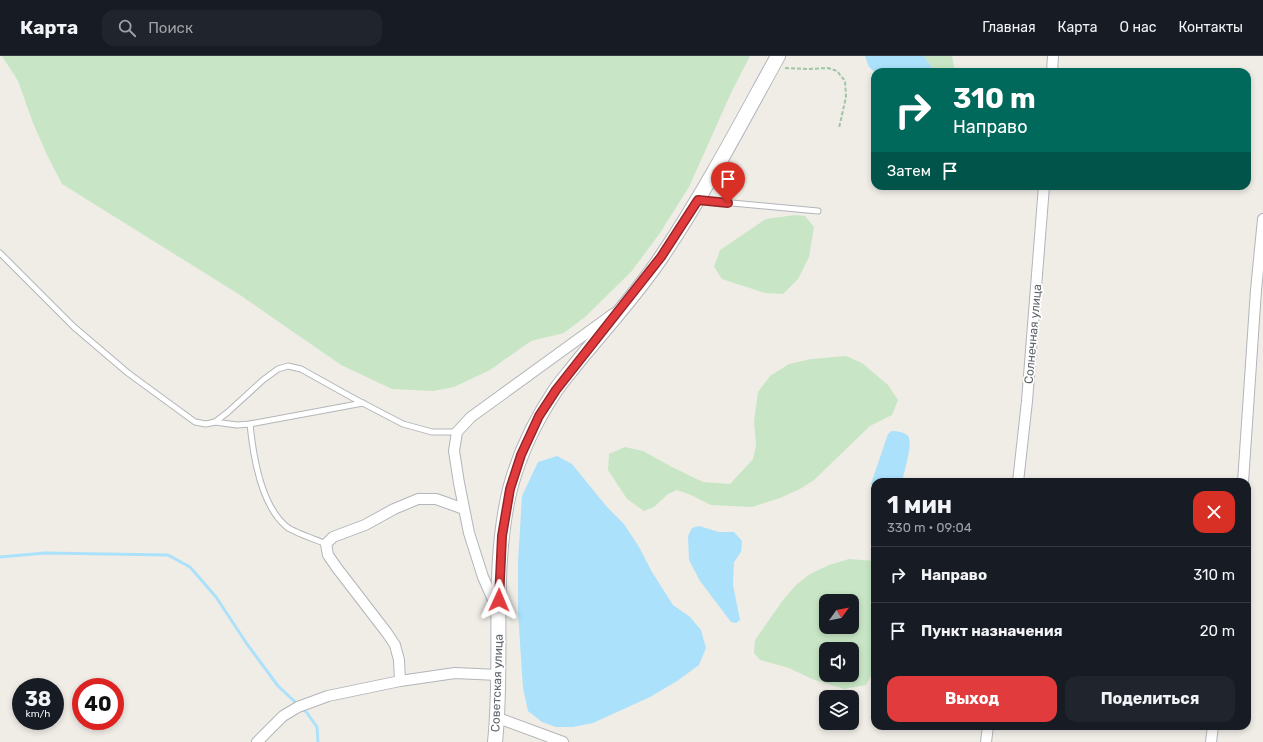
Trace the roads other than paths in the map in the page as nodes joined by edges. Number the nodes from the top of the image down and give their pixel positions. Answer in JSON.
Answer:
{"nodes":[{"id":1,"x":1053,"y":56,"type":"edge"},
{"id":2,"x":775,"y":61,"type":"edge"},
{"id":3,"x":1052,"y":68,"type":"edge"},
{"id":4,"x":1044,"y":190,"type":"edge"},
{"id":5,"x":698,"y":200,"type":"junction"},
{"id":6,"x":818,"y":211,"type":"dead end"},
{"id":7,"x":1263,"y":219,"type":"edge"},
{"id":8,"x":0,"y":253,"type":"edge"},
{"id":9,"x":622,"y":307,"type":"junction"},
{"id":10,"x":363,"y":404,"type":"junction"},
{"id":11,"x":214,"y":422,"type":"junction"},
{"id":12,"x":250,"y":424,"type":"junction"},
{"id":13,"x":457,"y":432,"type":"junction"},
{"id":14,"x":1018,"y":478,"type":"edge"},
{"id":15,"x":1243,"y":478,"type":"edge"},
{"id":16,"x":464,"y":509,"type":"junction"},
{"id":17,"x":326,"y":544,"type":"junction"},
{"id":18,"x":499,"y":613,"type":"junction"},
{"id":19,"x":498,"y":675,"type":"junction"},
{"id":20,"x":400,"y":680,"type":"junction"},
{"id":21,"x":498,"y":718,"type":"junction"},
{"id":22,"x":988,"y":730,"type":"edge"},
{"id":23,"x":1212,"y":730,"type":"edge"},
{"id":24,"x":257,"y":742,"type":"edge"},
{"id":25,"x":495,"y":742,"type":"edge"},
{"id":26,"x":563,"y":742,"type":"edge"},
{"id":27,"x":986,"y":742,"type":"edge"},
{"id":28,"x":1211,"y":742,"type":"edge"}],
"edges":[{"from":1,"to":3,"type":"street"},
{"from":2,"to":5,"type":"street","name":"Советская улица"},
{"from":4,"to":14,"type":"street","name":"Солнечная улица"},
{"from":5,"to":6,"type":"lane"},
{"from":5,"to":9,"type":"street","name":"Советская улица"},
{"from":7,"to":15,"type":"street"},
{"from":8,"to":11,"type":"lane"},
{"from":9,"to":13,"type":"street"},
{"from":9,"to":18,"type":"street","name":"Советская улица"},
{"from":10,"to":11,"type":"lane"},
{"from":10,"to":12,"type":"lane"},
{"from":10,"to":13,"type":"lane"},
{"from":11,"to":12,"type":"lane"},
{"from":12,"to":17,"type":"lane"},
{"from":13,"to":16,"type":"street"},
{"from":16,"to":17,"type":"street"},
{"from":16,"to":18,"type":"street"},
{"from":17,"to":20,"type":"street"},
{"from":18,"to":19,"type":"street","name":"Советская улица"},
{"from":19,"to":20,"type":"street"},
{"from":19,"to":21,"type":"street","name":"Советская улица"},
{"from":20,"to":24,"type":"street"},
{"from":21,"to":25,"type":"street","name":"Советская улица"},
{"from":21,"to":26,"type":"street"},
{"from":22,"to":27,"type":"street"},
{"from":23,"to":28,"type":"street"}]}
